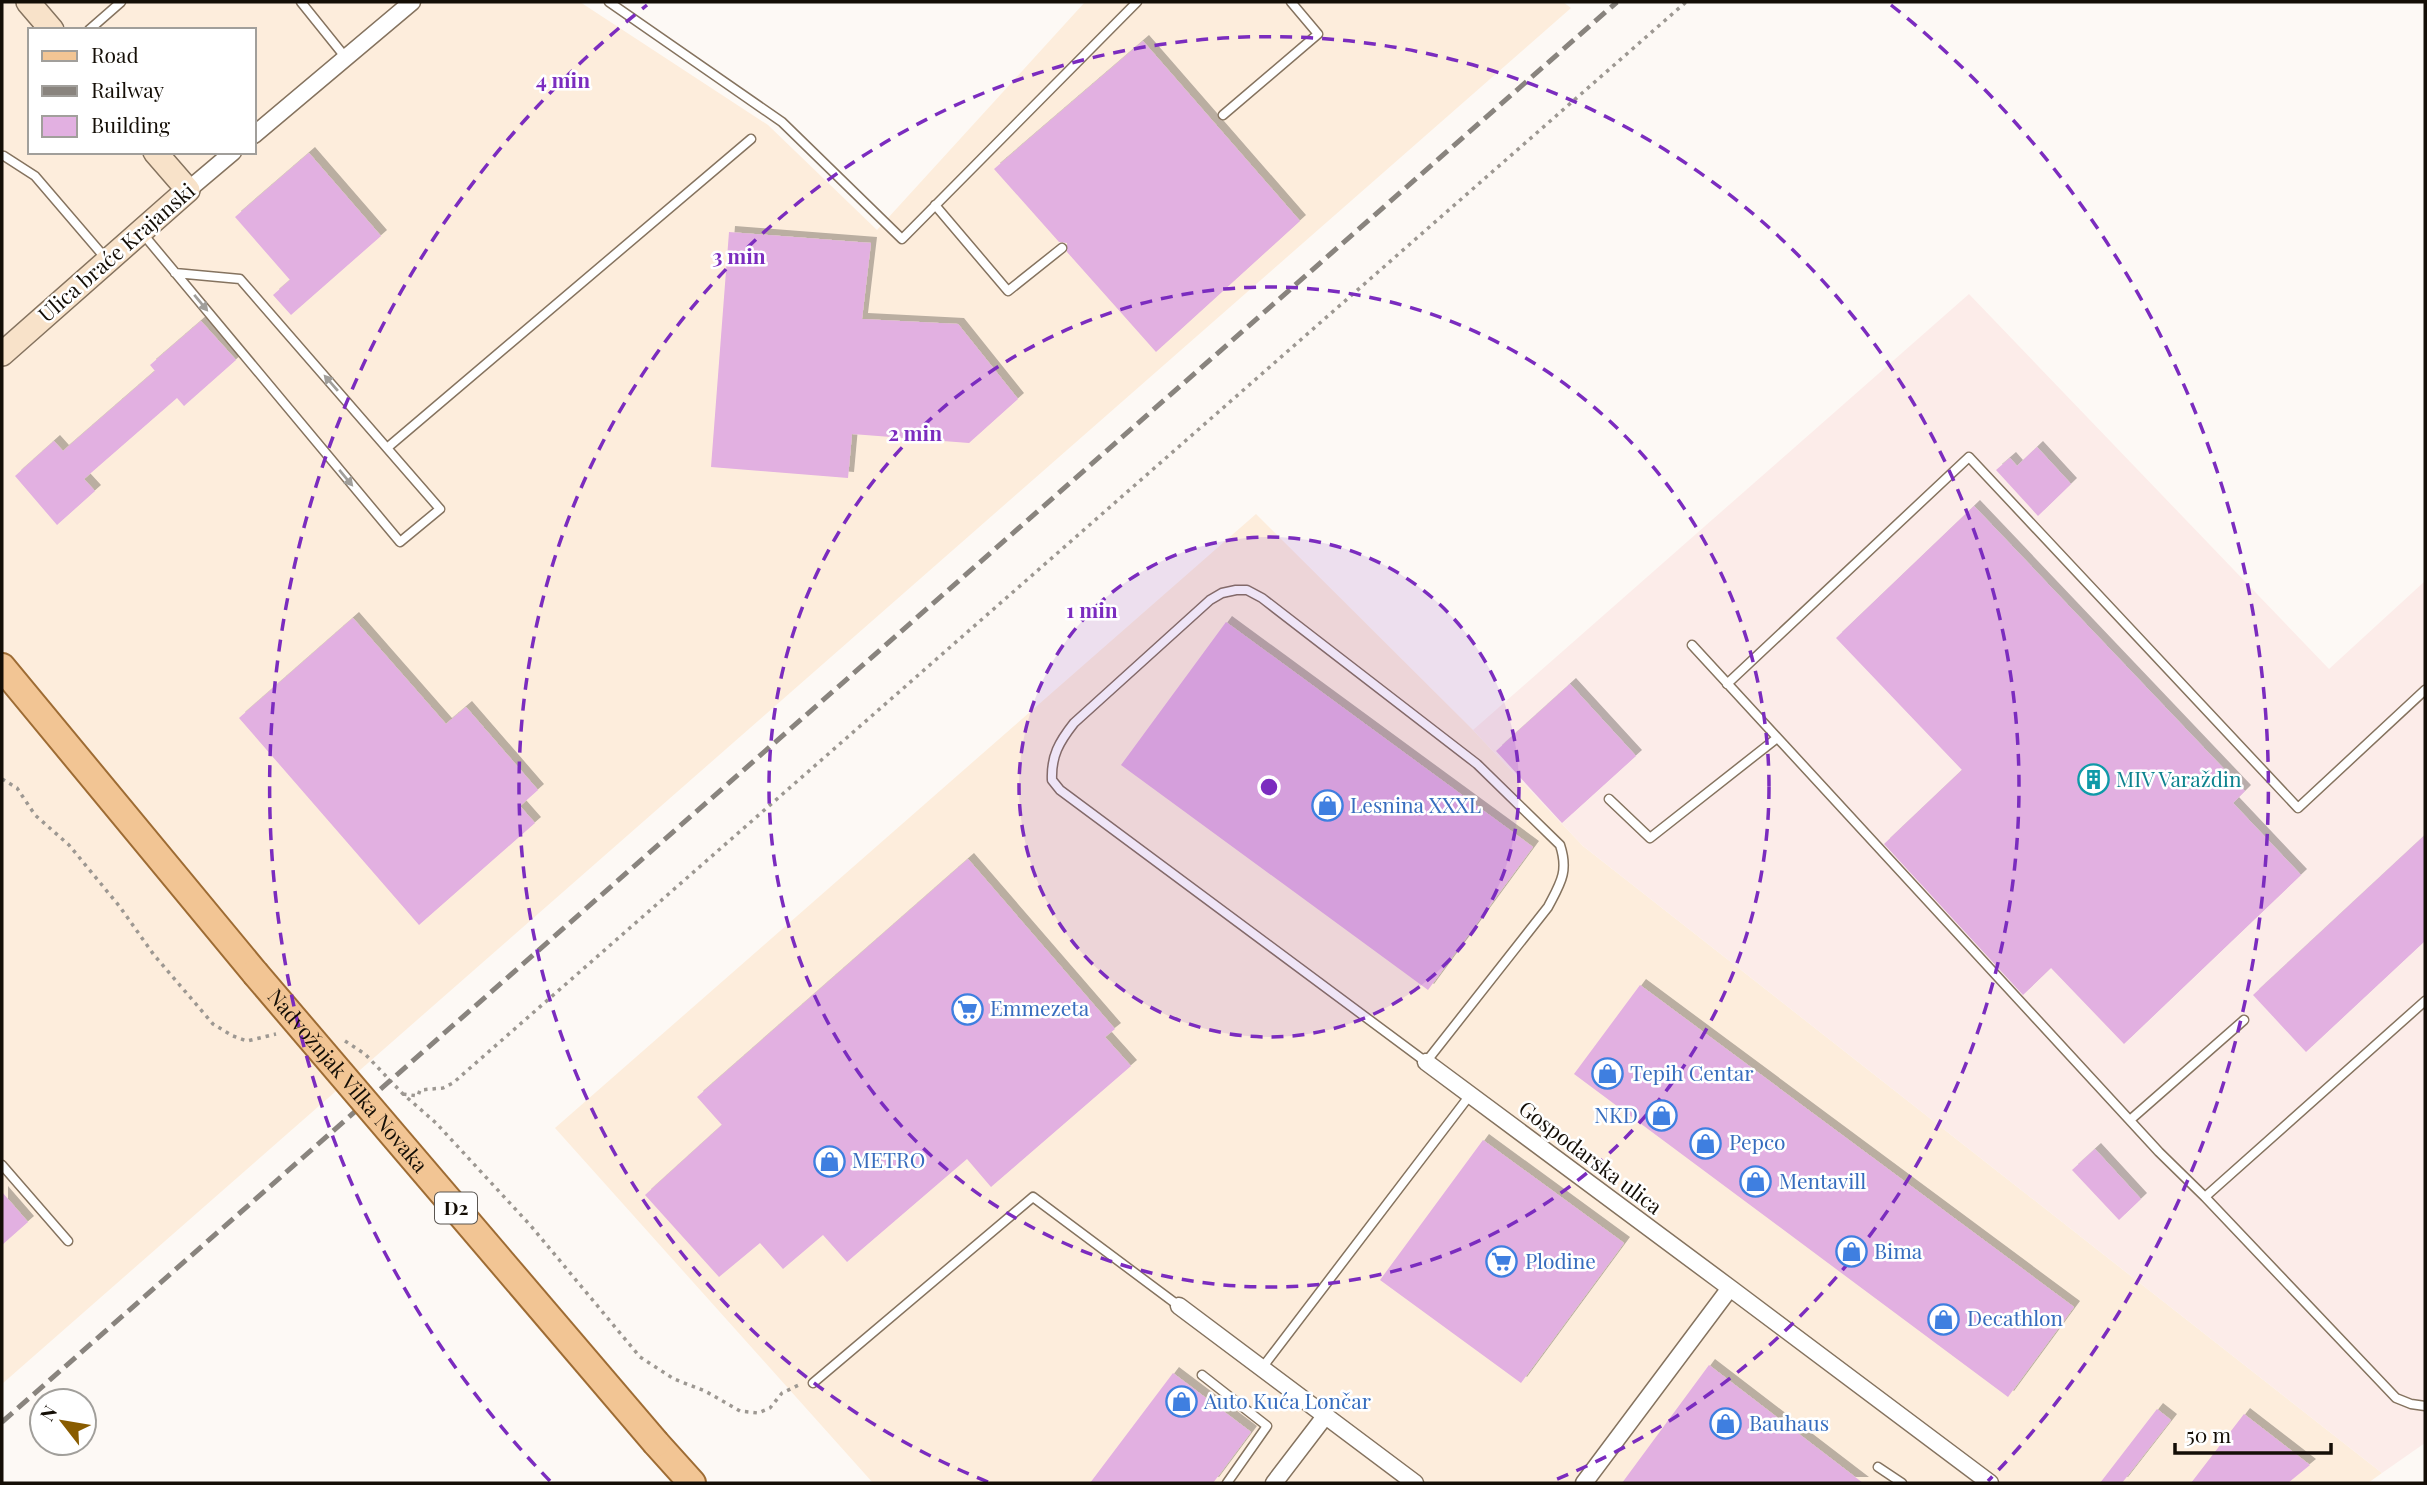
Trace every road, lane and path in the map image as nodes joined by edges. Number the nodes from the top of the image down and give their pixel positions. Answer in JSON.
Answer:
{"nodes":[{"id":1,"x":28,"y":2,"type":"edge"},
{"id":2,"x":302,"y":2,"type":"edge"},
{"id":3,"x":412,"y":2,"type":"edge"},
{"id":4,"x":609,"y":2,"type":"edge"},
{"id":5,"x":1137,"y":2,"type":"edge"},
{"id":6,"x":1291,"y":2,"type":"edge"},
{"id":7,"x":1686,"y":2,"type":"edge"},
{"id":8,"x":117,"y":3,"type":"edge"},
{"id":9,"x":50,"y":28,"type":"edge"},
{"id":10,"x":91,"y":28,"type":"edge"},
{"id":11,"x":346,"y":58,"type":"junction"},
{"id":12,"x":1223,"y":115,"type":"dead end"},
{"id":13,"x":256,"y":133,"type":"edge"},
{"id":14,"x":751,"y":139,"type":"dead end"},
{"id":15,"x":157,"y":154,"type":"edge"},
{"id":16,"x":231,"y":154,"type":"edge"},
{"id":17,"x":4,"y":156,"type":"dead end"},
{"id":18,"x":188,"y":190,"type":"junction"},
{"id":19,"x":935,"y":205,"type":"junction"},
{"id":20,"x":141,"y":232,"type":"junction"},
{"id":21,"x":1062,"y":248,"type":"dead end"},
{"id":22,"x":108,"y":261,"type":"junction"},
{"id":23,"x":175,"y":273,"type":"junction"},
{"id":24,"x":2,"y":354,"type":"edge"},
{"id":25,"x":387,"y":448,"type":"junction"},
{"id":26,"x":1692,"y":645,"type":"dead end"},
{"id":27,"x":2,"y":667,"type":"edge"},
{"id":28,"x":1727,"y":684,"type":"junction"},
{"id":29,"x":2425,"y":690,"type":"edge"},
{"id":30,"x":1777,"y":738,"type":"junction"},
{"id":31,"x":2,"y":779,"type":"edge"},
{"id":32,"x":1609,"y":799,"type":"dead end"},
{"id":33,"x":2425,"y":1001,"type":"edge"},
{"id":34,"x":2244,"y":1020,"type":"dead end"},
{"id":35,"x":281,"y":1031,"type":"dead end"},
{"id":36,"x":344,"y":1041,"type":"dead end"},
{"id":37,"x":1426,"y":1062,"type":"junction"},
{"id":38,"x":402,"y":1094,"type":"junction"},
{"id":39,"x":1470,"y":1095,"type":"junction"},
{"id":40,"x":2130,"y":1120,"type":"junction"},
{"id":41,"x":2,"y":1165,"type":"edge"},
{"id":42,"x":2205,"y":1197,"type":"junction"},
{"id":43,"x":68,"y":1241,"type":"dead end"},
{"id":44,"x":1730,"y":1288,"type":"junction"},
{"id":45,"x":1179,"y":1306,"type":"joint"},
{"id":46,"x":1262,"y":1368,"type":"junction"},
{"id":47,"x":1202,"y":1375,"type":"dead end"},
{"id":48,"x":813,"y":1383,"type":"joint"},
{"id":49,"x":2425,"y":1406,"type":"edge"},
{"id":50,"x":1326,"y":1415,"type":"junction"},
{"id":51,"x":1878,"y":1467,"type":"dead end"},
{"id":52,"x":692,"y":1483,"type":"edge"},
{"id":53,"x":1227,"y":1483,"type":"edge"},
{"id":54,"x":1274,"y":1483,"type":"edge"},
{"id":55,"x":1415,"y":1483,"type":"edge"},
{"id":56,"x":1584,"y":1483,"type":"edge"},
{"id":57,"x":1902,"y":1483,"type":"edge"},
{"id":58,"x":1990,"y":1483,"type":"edge"}],
"edges":[{"from":1,"to":9,"type":"main road"},
{"from":2,"to":11,"type":"lane"},
{"from":3,"to":11,"type":"street"},
{"from":4,"to":19,"type":"lane"},
{"from":5,"to":19,"type":"lane"},
{"from":6,"to":12,"type":"lane"},
{"from":7,"to":38,"type":"path"},
{"from":8,"to":10,"type":"lane"},
{"from":11,"to":13,"type":"street"},
{"from":14,"to":25,"type":"lane"},
{"from":15,"to":18,"type":"main road"},
{"from":16,"to":18,"type":"street","name":"Ulica braće Krajanski"},
{"from":17,"to":22,"type":"lane"},
{"from":18,"to":20,"type":"main road","name":"Ulica braće Krajanski"},
{"from":19,"to":21,"type":"lane"},
{"from":20,"to":22,"type":"main road","name":"Ulica braće Krajanski"},
{"from":20,"to":23,"type":"lane"},
{"from":22,"to":24,"type":"main road","name":"Ulica braće Krajanski"},
{"from":25,"to":23,"type":"lane","one_way":true},
{"from":23,"to":25,"type":"lane","one_way":true},
{"from":26,"to":28,"type":"lane"},
{"from":27,"to":52,"type":"main road","name":"Nadvožnjak Vilka Novaka","number":"D2","bridge":true},
{"from":28,"to":29,"type":"lane"},
{"from":28,"to":30,"type":"lane"},
{"from":30,"to":32,"type":"lane"},
{"from":30,"to":40,"type":"lane"},
{"from":31,"to":35,"type":"path"},
{"from":33,"to":42,"type":"lane"},
{"from":34,"to":40,"type":"lane"},
{"from":36,"to":38,"type":"path"},
{"from":37,"to":37,"type":"lane"},
{"from":37,"to":39,"type":"street","name":"Gospodarska ulica"},
{"from":38,"to":48,"type":"path"},
{"from":39,"to":44,"type":"street","name":"Gospodarska ulica"},
{"from":39,"to":46,"type":"lane"},
{"from":40,"to":42,"type":"lane"},
{"from":41,"to":43,"type":"lane"},
{"from":42,"to":49,"type":"lane"},
{"from":44,"to":56,"type":"street"},
{"from":44,"to":58,"type":"street","name":"Gospodarska ulica"},
{"from":45,"to":46,"type":"street"},
{"from":45,"to":48,"type":"lane"},
{"from":46,"to":50,"type":"street"},
{"from":47,"to":53,"type":"lane"},
{"from":50,"to":54,"type":"street"},
{"from":50,"to":55,"type":"street"},
{"from":51,"to":57,"type":"lane"}]}
